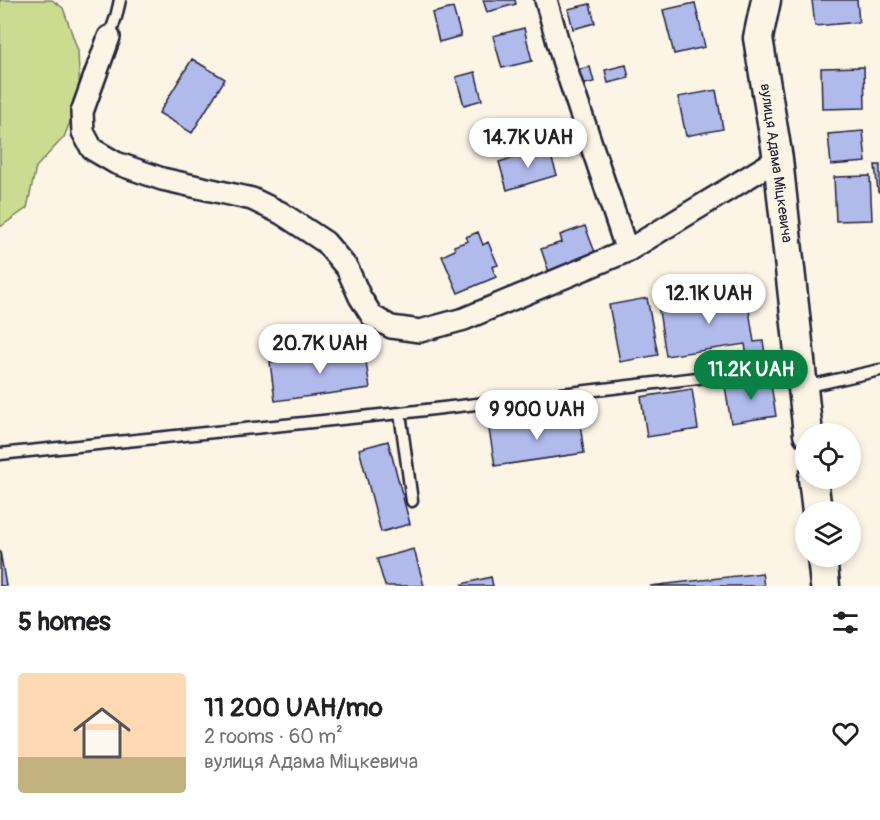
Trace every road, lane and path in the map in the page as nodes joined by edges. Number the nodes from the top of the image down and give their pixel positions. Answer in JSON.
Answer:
{"nodes":[{"id":1,"x":120,"y":0,"type":"edge"},
{"id":2,"x":546,"y":0,"type":"edge"},
{"id":3,"x":766,"y":0,"type":"edge"},
{"id":4,"x":109,"y":37,"type":"joint"},
{"id":5,"x":778,"y":159,"type":"junction"},
{"id":6,"x":627,"y":251,"type":"junction"},
{"id":7,"x":880,"y":370,"type":"edge"},
{"id":8,"x":802,"y":377,"type":"junction"},
{"id":9,"x":400,"y":413,"type":"junction"},
{"id":10,"x":807,"y":423,"type":"edge"},
{"id":11,"x":1,"y":455,"type":"edge"},
{"id":12,"x":412,"y":501,"type":"dead end"},
{"id":13,"x":823,"y":567,"type":"edge"},
{"id":14,"x":825,"y":586,"type":"edge"}],
"edges":[{"from":1,"to":4,"type":"lane"},
{"from":2,"to":6,"type":"street"},
{"from":3,"to":5,"type":"street","name":"вулиця Адама Міцкевича"},
{"from":4,"to":6,"type":"street"},
{"from":5,"to":6,"type":"street"},
{"from":5,"to":8,"type":"street","name":"вулиця Адама Міцкевича"},
{"from":7,"to":8,"type":"lane"},
{"from":8,"to":9,"type":"lane"},
{"from":8,"to":10,"type":"street","name":"вулиця Адама Міцкевича"},
{"from":9,"to":11,"type":"lane"},
{"from":9,"to":12,"type":"lane"},
{"from":13,"to":14,"type":"street"}]}
